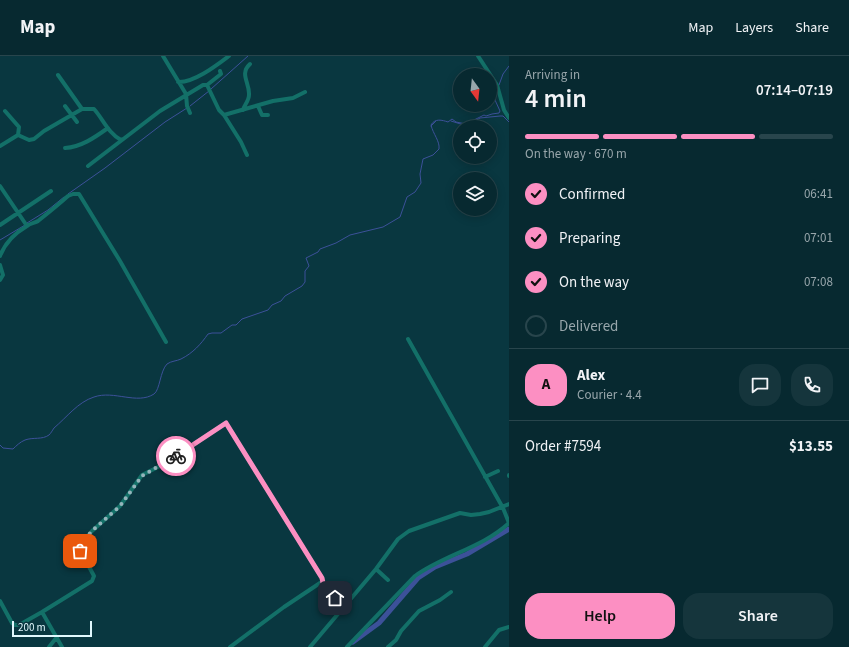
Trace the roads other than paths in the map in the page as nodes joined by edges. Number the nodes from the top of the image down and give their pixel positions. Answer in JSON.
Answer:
{"nodes":[{"id":1,"x":163,"y":56,"type":"edge"},
{"id":2,"x":229,"y":56,"type":"edge"},
{"id":3,"x":478,"y":56,"type":"edge"},
{"id":4,"x":250,"y":64,"type":"dead end"},
{"id":5,"x":220,"y":71,"type":"dead end"},
{"id":6,"x":58,"y":75,"type":"dead end"},
{"id":7,"x":178,"y":82,"type":"junction"},
{"id":8,"x":209,"y":89,"type":"junction"},
{"id":9,"x":305,"y":92,"type":"dead end"},
{"id":10,"x":186,"y":94,"type":"junction"},
{"id":11,"x":65,"y":106,"type":"dead end"},
{"id":12,"x":258,"y":106,"type":"junction"},
{"id":13,"x":82,"y":109,"type":"junction"},
{"id":14,"x":188,"y":109,"type":"dead end"},
{"id":15,"x":243,"y":110,"type":"junction"},
{"id":16,"x":5,"y":111,"type":"dead end"},
{"id":17,"x":268,"y":114,"type":"dead end"},
{"id":18,"x":72,"y":115,"type":"junction"},
{"id":19,"x":224,"y":115,"type":"junction"},
{"id":20,"x":509,"y":118,"type":"edge"},
{"id":21,"x":77,"y":122,"type":"dead end"},
{"id":22,"x":108,"y":128,"type":"junction"},
{"id":23,"x":18,"y":135,"type":"junction"},
{"id":24,"x":123,"y":139,"type":"junction"},
{"id":25,"x":0,"y":146,"type":"edge"},
{"id":26,"x":65,"y":148,"type":"dead end"},
{"id":27,"x":246,"y":155,"type":"dead end"},
{"id":28,"x":88,"y":166,"type":"dead end"},
{"id":29,"x":0,"y":186,"type":"edge"},
{"id":30,"x":51,"y":191,"type":"dead end"},
{"id":31,"x":19,"y":214,"type":"junction"},
{"id":32,"x":26,"y":223,"type":"junction"},
{"id":33,"x":0,"y":225,"type":"edge"},
{"id":34,"x":0,"y":256,"type":"edge"},
{"id":35,"x":0,"y":265,"type":"edge"},
{"id":36,"x":0,"y":280,"type":"edge"},
{"id":37,"x":408,"y":339,"type":"dead end"},
{"id":38,"x":166,"y":342,"type":"dead end"},
{"id":39,"x":498,"y":471,"type":"dead end"},
{"id":40,"x":485,"y":477,"type":"junction"},
{"id":41,"x":509,"y":504,"type":"edge"},
{"id":42,"x":503,"y":508,"type":"junction"},
{"id":43,"x":376,"y":569,"type":"junction"},
{"id":44,"x":388,"y":580,"type":"dead end"},
{"id":45,"x":323,"y":583,"type":"junction"},
{"id":46,"x":451,"y":592,"type":"dead end"},
{"id":47,"x":0,"y":601,"type":"edge"},
{"id":48,"x":343,"y":609,"type":"junction"},
{"id":49,"x":42,"y":612,"type":"junction"},
{"id":50,"x":509,"y":627,"type":"edge"},
{"id":51,"x":56,"y":637,"type":"junction"},
{"id":52,"x":49,"y":647,"type":"edge"},
{"id":53,"x":62,"y":647,"type":"edge"},
{"id":54,"x":230,"y":647,"type":"edge"},
{"id":55,"x":310,"y":647,"type":"edge"},
{"id":56,"x":347,"y":647,"type":"edge"},
{"id":57,"x":388,"y":647,"type":"edge"},
{"id":58,"x":485,"y":647,"type":"edge"}],
"edges":[{"from":1,"to":7,"type":"street"},
{"from":2,"to":7,"type":"street"},
{"from":3,"to":20,"type":"street"},
{"from":4,"to":15,"type":"street"},
{"from":5,"to":8,"type":"street"},
{"from":6,"to":13,"type":"street"},
{"from":7,"to":10,"type":"street"},
{"from":8,"to":10,"type":"street"},
{"from":8,"to":19,"type":"street"},
{"from":9,"to":12,"type":"street"},
{"from":10,"to":14,"type":"street"},
{"from":10,"to":24,"type":"street"},
{"from":11,"to":18,"type":"street"},
{"from":12,"to":15,"type":"street"},
{"from":12,"to":17,"type":"street"},
{"from":13,"to":18,"type":"street"},
{"from":13,"to":22,"type":"street"},
{"from":15,"to":19,"type":"street"},
{"from":16,"to":23,"type":"street"},
{"from":18,"to":21,"type":"street"},
{"from":18,"to":23,"type":"street"},
{"from":19,"to":27,"type":"street"},
{"from":22,"to":24,"type":"street"},
{"from":22,"to":26,"type":"street"},
{"from":23,"to":25,"type":"street"},
{"from":24,"to":28,"type":"street"},
{"from":29,"to":31,"type":"street"},
{"from":30,"to":31,"type":"street"},
{"from":31,"to":32,"type":"street"},
{"from":31,"to":33,"type":"street"},
{"from":32,"to":34,"type":"street"},
{"from":32,"to":38,"type":"street"},
{"from":35,"to":36,"type":"street"},
{"from":37,"to":40,"type":"street"},
{"from":39,"to":40,"type":"street"},
{"from":40,"to":42,"type":"street"},
{"from":41,"to":42,"type":"street"},
{"from":42,"to":43,"type":"street"},
{"from":42,"to":56,"type":"street"},
{"from":43,"to":44,"type":"street"},
{"from":43,"to":48,"type":"street"},
{"from":45,"to":48,"type":"street"},
{"from":45,"to":49,"type":"street"},
{"from":45,"to":54,"type":"street"},
{"from":46,"to":57,"type":"street"},
{"from":47,"to":49,"type":"street"},
{"from":48,"to":55,"type":"street"},
{"from":49,"to":51,"type":"street"},
{"from":50,"to":58,"type":"street"},
{"from":51,"to":52,"type":"street"},
{"from":51,"to":53,"type":"street"}]}
